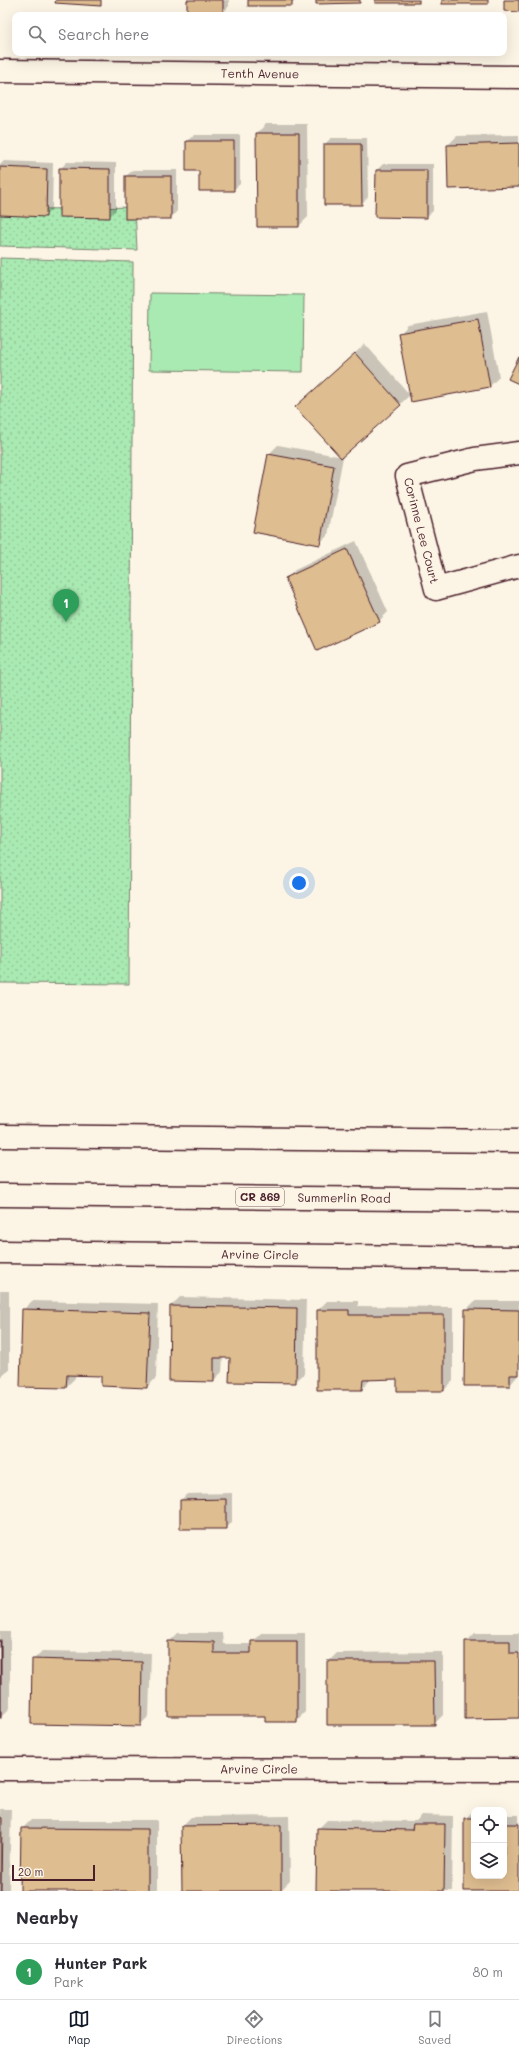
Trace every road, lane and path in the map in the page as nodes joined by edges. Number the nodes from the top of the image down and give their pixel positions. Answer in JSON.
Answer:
{"nodes":[{"id":1,"x":0,"y":71,"type":"edge"},
{"id":2,"x":519,"y":77,"type":"edge"},
{"id":3,"x":519,"y":453,"type":"edge"},
{"id":4,"x":519,"y":566,"type":"edge"},
{"id":5,"x":0,"y":1136,"type":"edge"},
{"id":6,"x":519,"y":1141,"type":"edge"},
{"id":7,"x":0,"y":1195,"type":"edge"},
{"id":8,"x":519,"y":1200,"type":"edge"},
{"id":9,"x":0,"y":1252,"type":"edge"},
{"id":10,"x":519,"y":1258,"type":"edge"},
{"id":11,"x":0,"y":1769,"type":"edge"},
{"id":12,"x":519,"y":1770,"type":"edge"}],
"edges":[{"from":1,"to":2,"type":"street","name":"Tenth Avenue"},
{"from":3,"to":4,"type":"street","name":"Corinne Lee Court"},
{"from":5,"to":6,"type":"street"},
{"from":7,"to":8,"type":"street","name":"Summerlin Road","number":"CR 869"},
{"from":9,"to":10,"type":"street","name":"Arvine Circle"},
{"from":11,"to":12,"type":"street","name":"Arvine Circle"}]}
